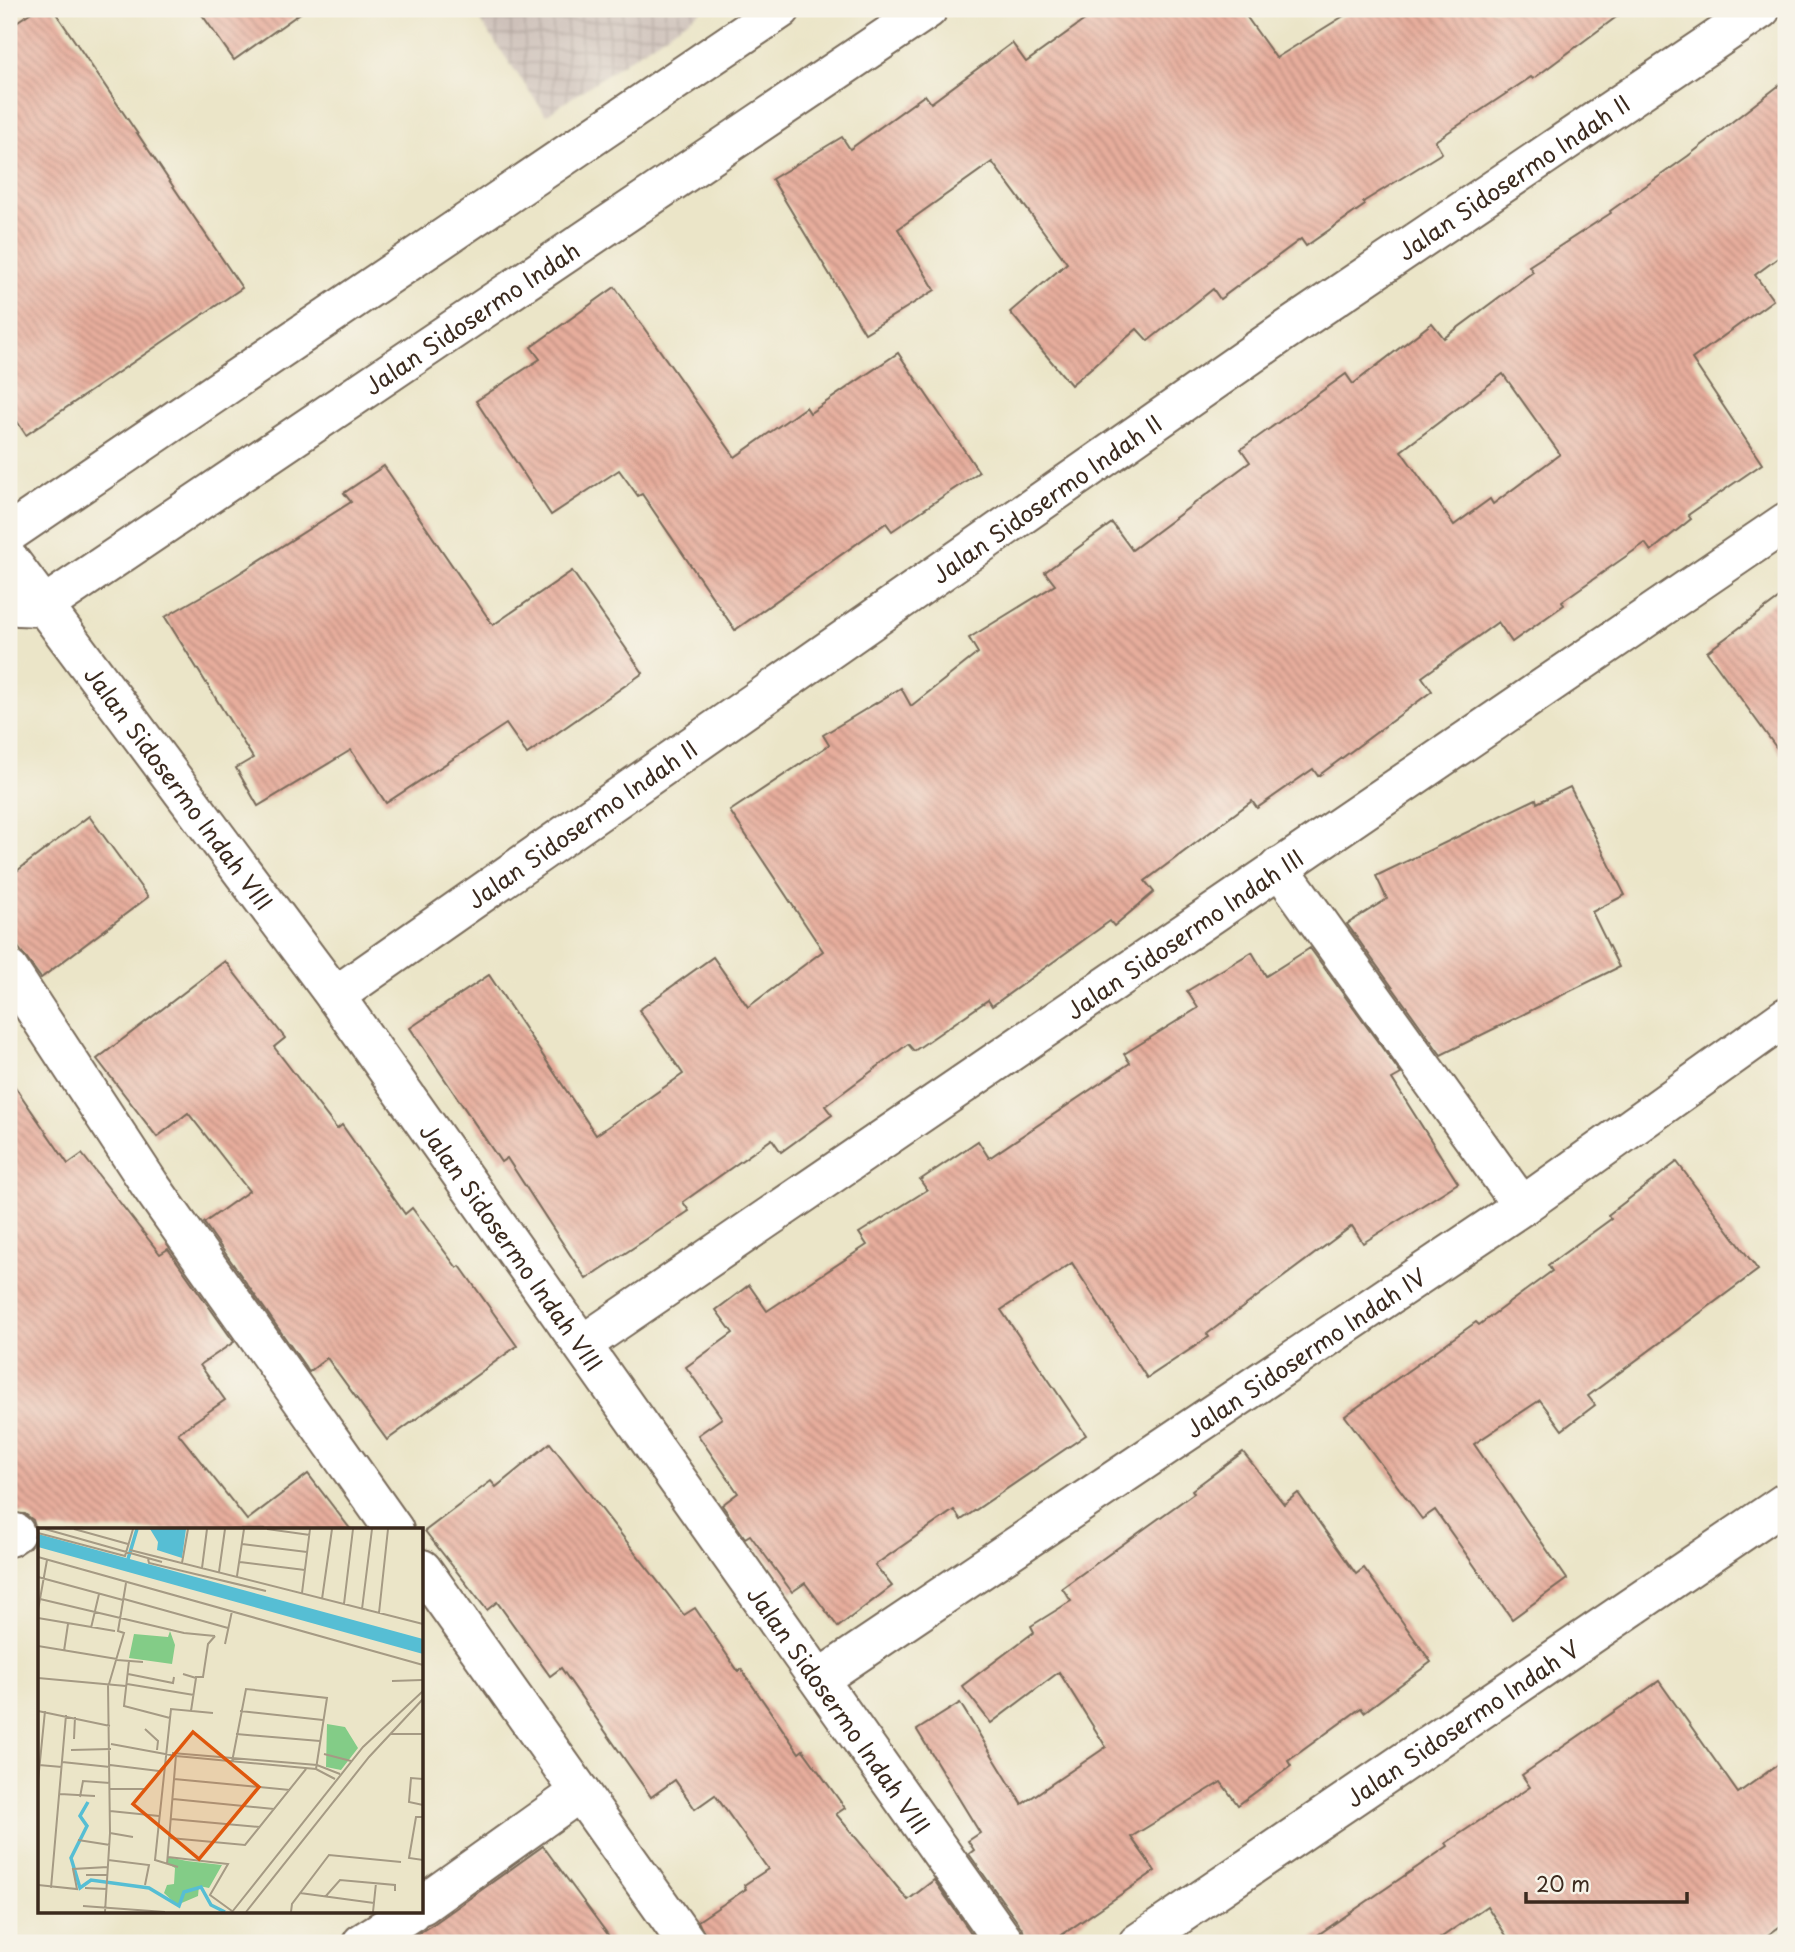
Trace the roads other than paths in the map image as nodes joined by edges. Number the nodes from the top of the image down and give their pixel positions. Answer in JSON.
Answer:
{"nodes":[{"id":1,"x":781,"y":9,"type":"edge"},
{"id":2,"x":928,"y":9,"type":"edge"},
{"id":3,"x":1761,"y":9,"type":"edge"},
{"id":4,"x":1786,"y":522,"type":"edge"},
{"id":5,"x":9,"y":533,"type":"edge"},
{"id":6,"x":9,"y":559,"type":"edge"},
{"id":7,"x":25,"y":607,"type":"edge"},
{"id":8,"x":1279,"y":867,"type":"junction"},
{"id":9,"x":9,"y":970,"type":"edge"},
{"id":10,"x":335,"y":996,"type":"junction"},
{"id":11,"x":1786,"y":1017,"type":"edge"},
{"id":12,"x":1522,"y":1206,"type":"junction"},
{"id":13,"x":583,"y":1345,"type":"junction"},
{"id":14,"x":1786,"y":1502,"type":"edge"},
{"id":15,"x":393,"y":1528,"type":"edge"},
{"id":16,"x":424,"y":1572,"type":"edge"},
{"id":17,"x":819,"y":1679,"type":"junction"},
{"id":18,"x":580,"y":1792,"type":"junction"},
{"id":19,"x":424,"y":1904,"type":"edge"},
{"id":20,"x":409,"y":1913,"type":"edge"},
{"id":21,"x":362,"y":1943,"type":"edge"},
{"id":22,"x":687,"y":1943,"type":"edge"},
{"id":23,"x":1005,"y":1943,"type":"edge"},
{"id":24,"x":1138,"y":1943,"type":"edge"}],
"edges":[{"from":1,"to":5,"type":"street"},
{"from":2,"to":7,"type":"street","name":"Jalan Sidosermo Indah"},
{"from":3,"to":10,"type":"street","name":"Jalan Sidosermo Indah II"},
{"from":4,"to":8,"type":"street","name":"Jalan Sidosermo Indah III"},
{"from":6,"to":7,"type":"street","name":"Jalan Sidosermo Indah VIII"},
{"from":7,"to":10,"type":"street","name":"Jalan Sidosermo Indah VIII"},
{"from":8,"to":12,"type":"street"},
{"from":8,"to":13,"type":"street","name":"Jalan Sidosermo Indah III"},
{"from":9,"to":15,"type":"street"},
{"from":10,"to":13,"type":"street","name":"Jalan Sidosermo Indah VIII"},
{"from":11,"to":12,"type":"street","name":"Jalan Sidosermo Indah IV"},
{"from":12,"to":17,"type":"street","name":"Jalan Sidosermo Indah IV"},
{"from":13,"to":17,"type":"street","name":"Jalan Sidosermo Indah VIII"},
{"from":14,"to":24,"type":"street","name":"Jalan Sidosermo Indah V"},
{"from":16,"to":18,"type":"street"},
{"from":17,"to":23,"type":"street","name":"Jalan Sidosermo Indah VIII"},
{"from":18,"to":19,"type":"street"},
{"from":18,"to":22,"type":"street"},
{"from":20,"to":21,"type":"street"}]}
